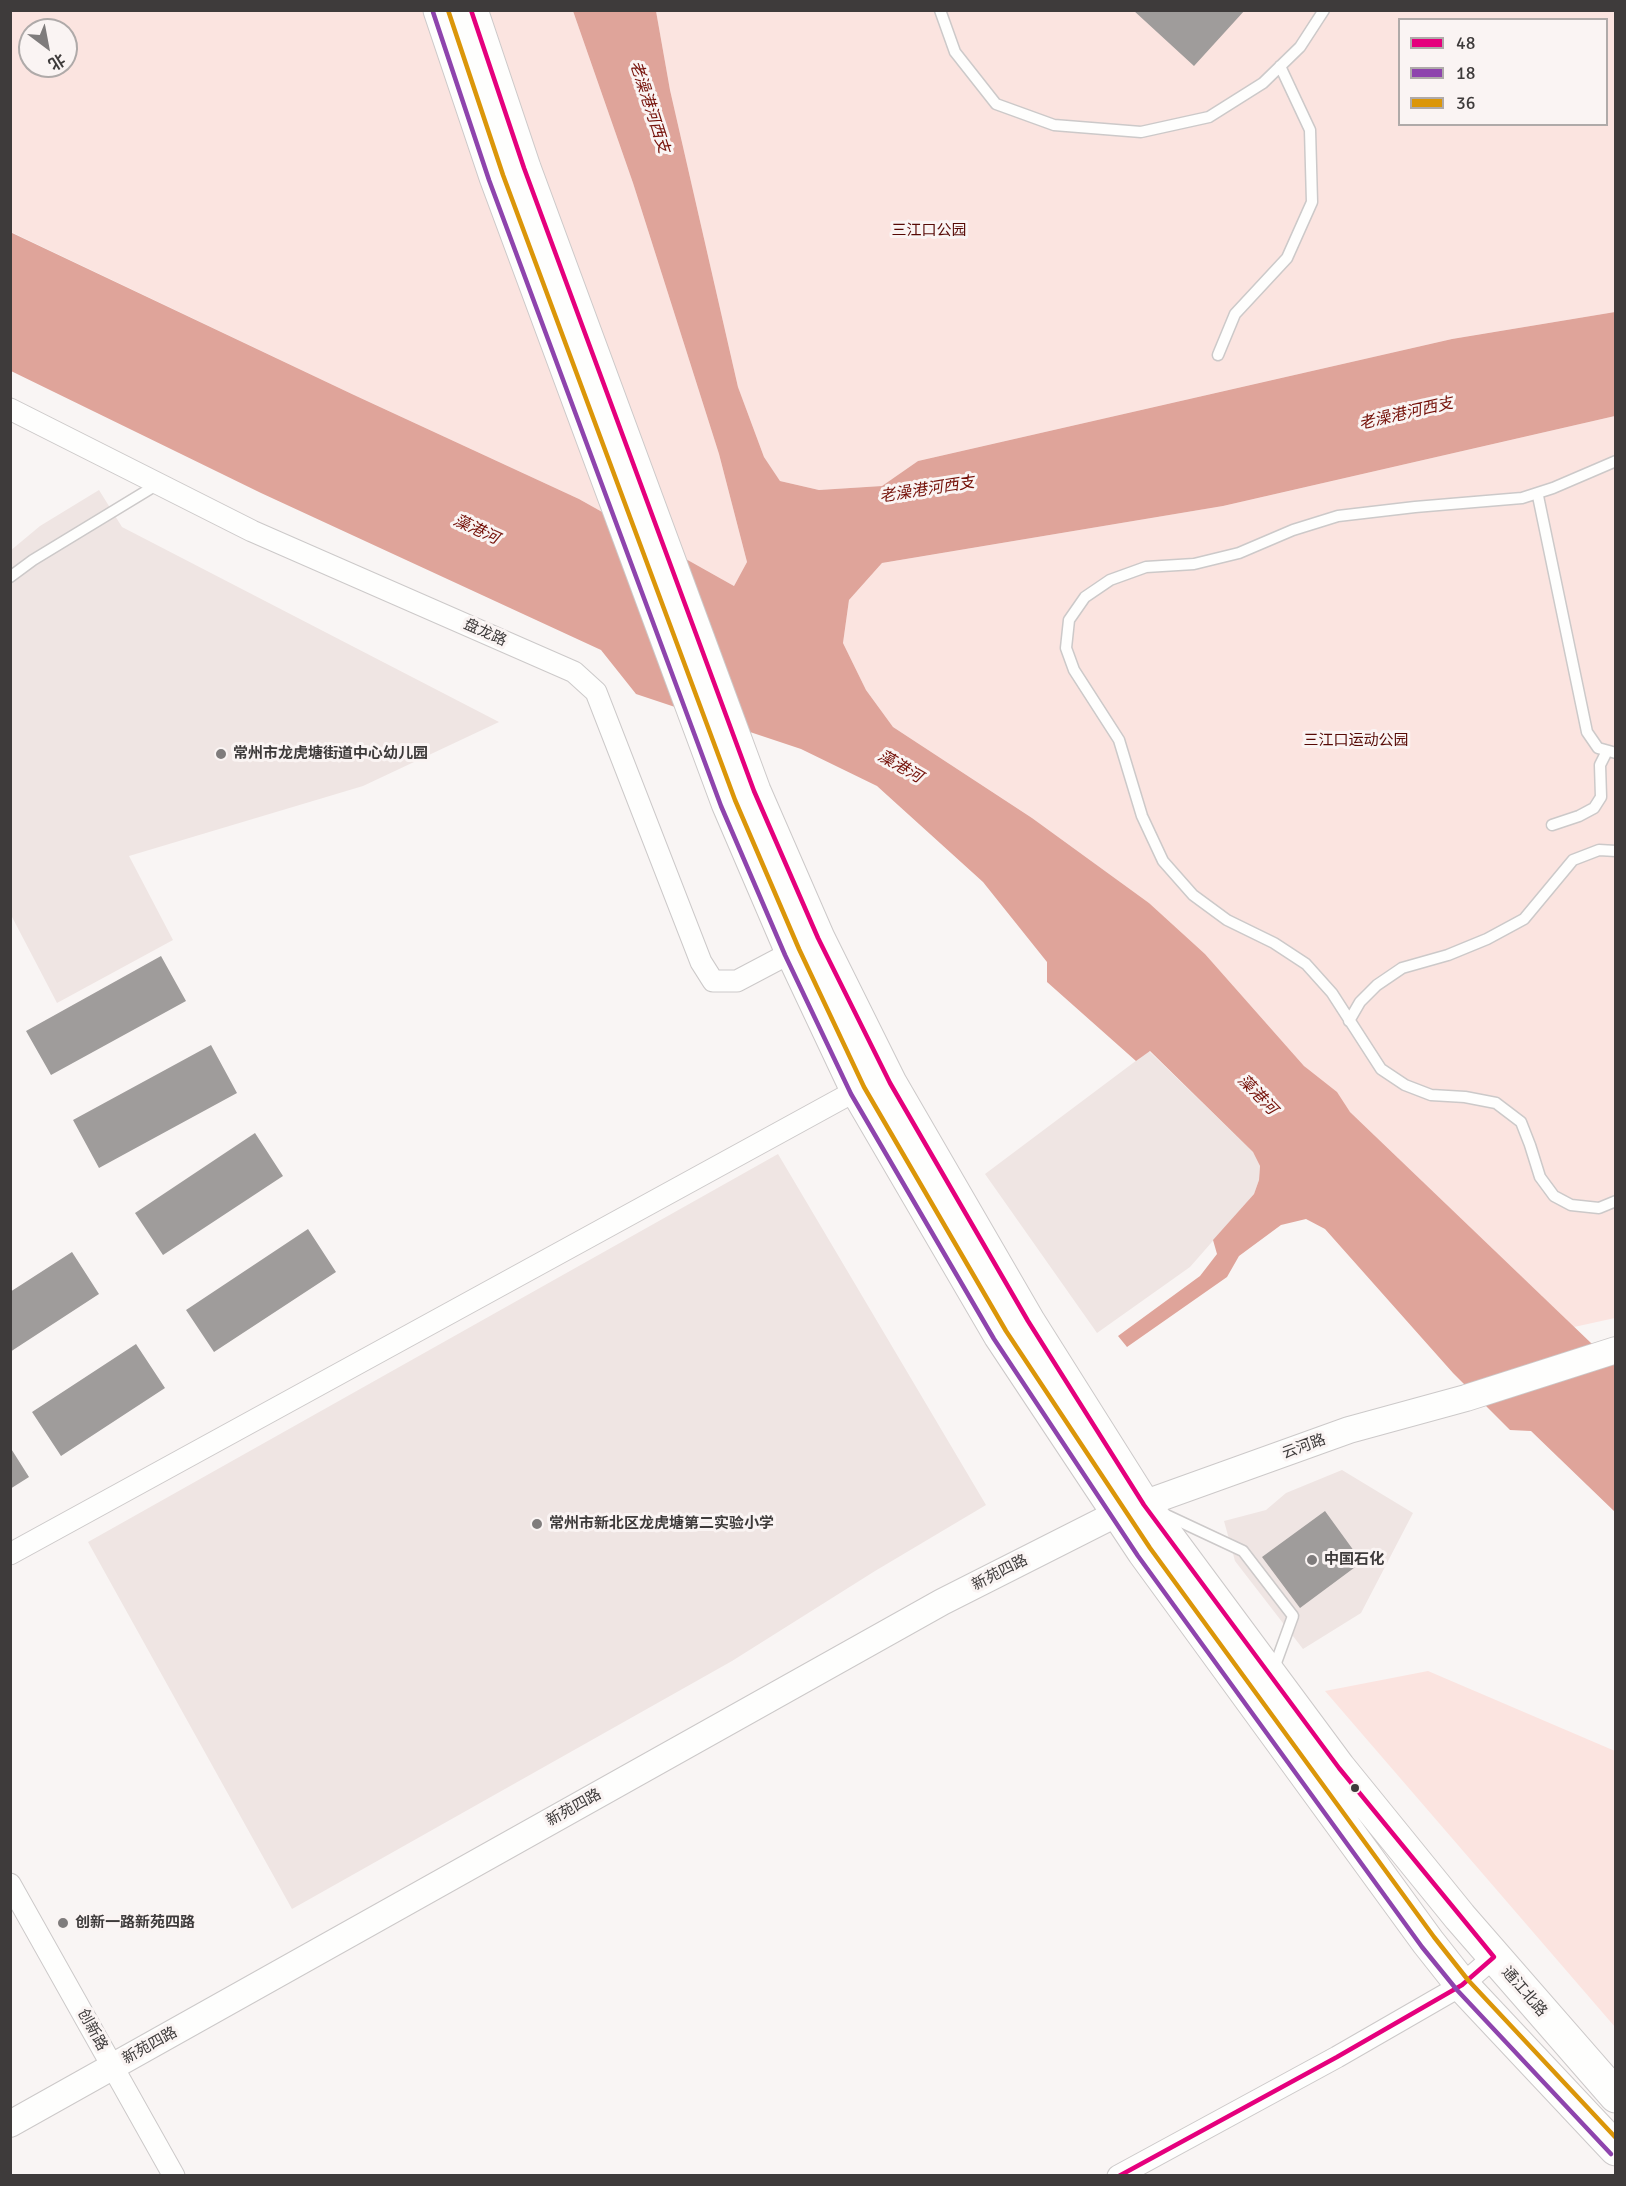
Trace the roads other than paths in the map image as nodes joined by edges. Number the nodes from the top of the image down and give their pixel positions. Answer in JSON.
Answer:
{"nodes":[{"id":1,"x":440,"y":10,"type":"edge"},
{"id":2,"x":471,"y":10,"type":"edge"},
{"id":3,"x":940,"y":10,"type":"edge"},
{"id":4,"x":1324,"y":10,"type":"edge"},
{"id":5,"x":1280,"y":66,"type":"junction"},
{"id":6,"x":1218,"y":355,"type":"dead end"},
{"id":7,"x":10,"y":409,"type":"edge"},
{"id":8,"x":1616,"y":461,"type":"edge"},
{"id":9,"x":158,"y":484,"type":"junction"},
{"id":10,"x":1538,"y":496,"type":"dead end"},
{"id":11,"x":10,"y":577,"type":"edge"},
{"id":12,"x":1611,"y":752,"type":"edge"},
{"id":13,"x":1552,"y":825,"type":"dead end"},
{"id":14,"x":1616,"y":851,"type":"edge"},
{"id":15,"x":792,"y":952,"type":"junction"},
{"id":16,"x":1349,"y":1021,"type":"junction"},
{"id":17,"x":856,"y":1090,"type":"junction"},
{"id":18,"x":1616,"y":1201,"type":"edge"},
{"id":19,"x":1616,"y":1350,"type":"edge"},
{"id":20,"x":1131,"y":1509,"type":"junction"},
{"id":21,"x":10,"y":1554,"type":"edge"},
{"id":22,"x":1271,"y":1677,"type":"junction"},
{"id":23,"x":10,"y":1884,"type":"edge"},
{"id":24,"x":1494,"y":1957,"type":"junction"},
{"id":25,"x":1462,"y":1985,"type":"junction"},
{"id":26,"x":113,"y":2067,"type":"junction"},
{"id":27,"x":1616,"y":2096,"type":"edge"},
{"id":28,"x":10,"y":2124,"type":"edge"},
{"id":29,"x":1616,"y":2149,"type":"edge"},
{"id":30,"x":174,"y":2175,"type":"edge"},
{"id":31,"x":1118,"y":2175,"type":"edge"}],
"edges":[{"from":1,"to":15,"type":"main road","name":"通江北路"},
{"from":2,"to":20,"type":"main road","name":"通江北路"},
{"from":3,"to":5,"type":"lane"},
{"from":4,"to":5,"type":"lane"},
{"from":5,"to":6,"type":"lane"},
{"from":7,"to":9,"type":"street","name":"盘龙路"},
{"from":8,"to":16,"type":"lane"},
{"from":9,"to":11,"type":"lane"},
{"from":9,"to":15,"type":"street","name":"盘龙路"},
{"from":10,"to":12,"type":"lane"},
{"from":12,"to":13,"type":"lane"},
{"from":14,"to":16,"type":"lane"},
{"from":15,"to":17,"type":"main road","name":"通江北路"},
{"from":16,"to":18,"type":"lane"},
{"from":17,"to":20,"type":"main road","name":"通江北路"},
{"from":17,"to":21,"type":"street"},
{"from":19,"to":20,"type":"street","name":"云河路"},
{"from":20,"to":22,"type":"main road","name":"通江北路"},
{"from":20,"to":22,"type":"lane"},
{"from":20,"to":25,"type":"main road","name":"通江北路"},
{"from":20,"to":26,"type":"street","name":"新苑四路"},
{"from":22,"to":24,"type":"main road","name":"通江北路"},
{"from":23,"to":26,"type":"street","name":"创新路"},
{"from":24,"to":25,"type":"street"},
{"from":24,"to":27,"type":"main road","name":"通江北路"},
{"from":25,"to":29,"type":"main road","name":"通江北路"},
{"from":25,"to":31,"type":"street"},
{"from":26,"to":28,"type":"street","name":"新苑四路"},
{"from":26,"to":30,"type":"street","name":"创新路"}]}
